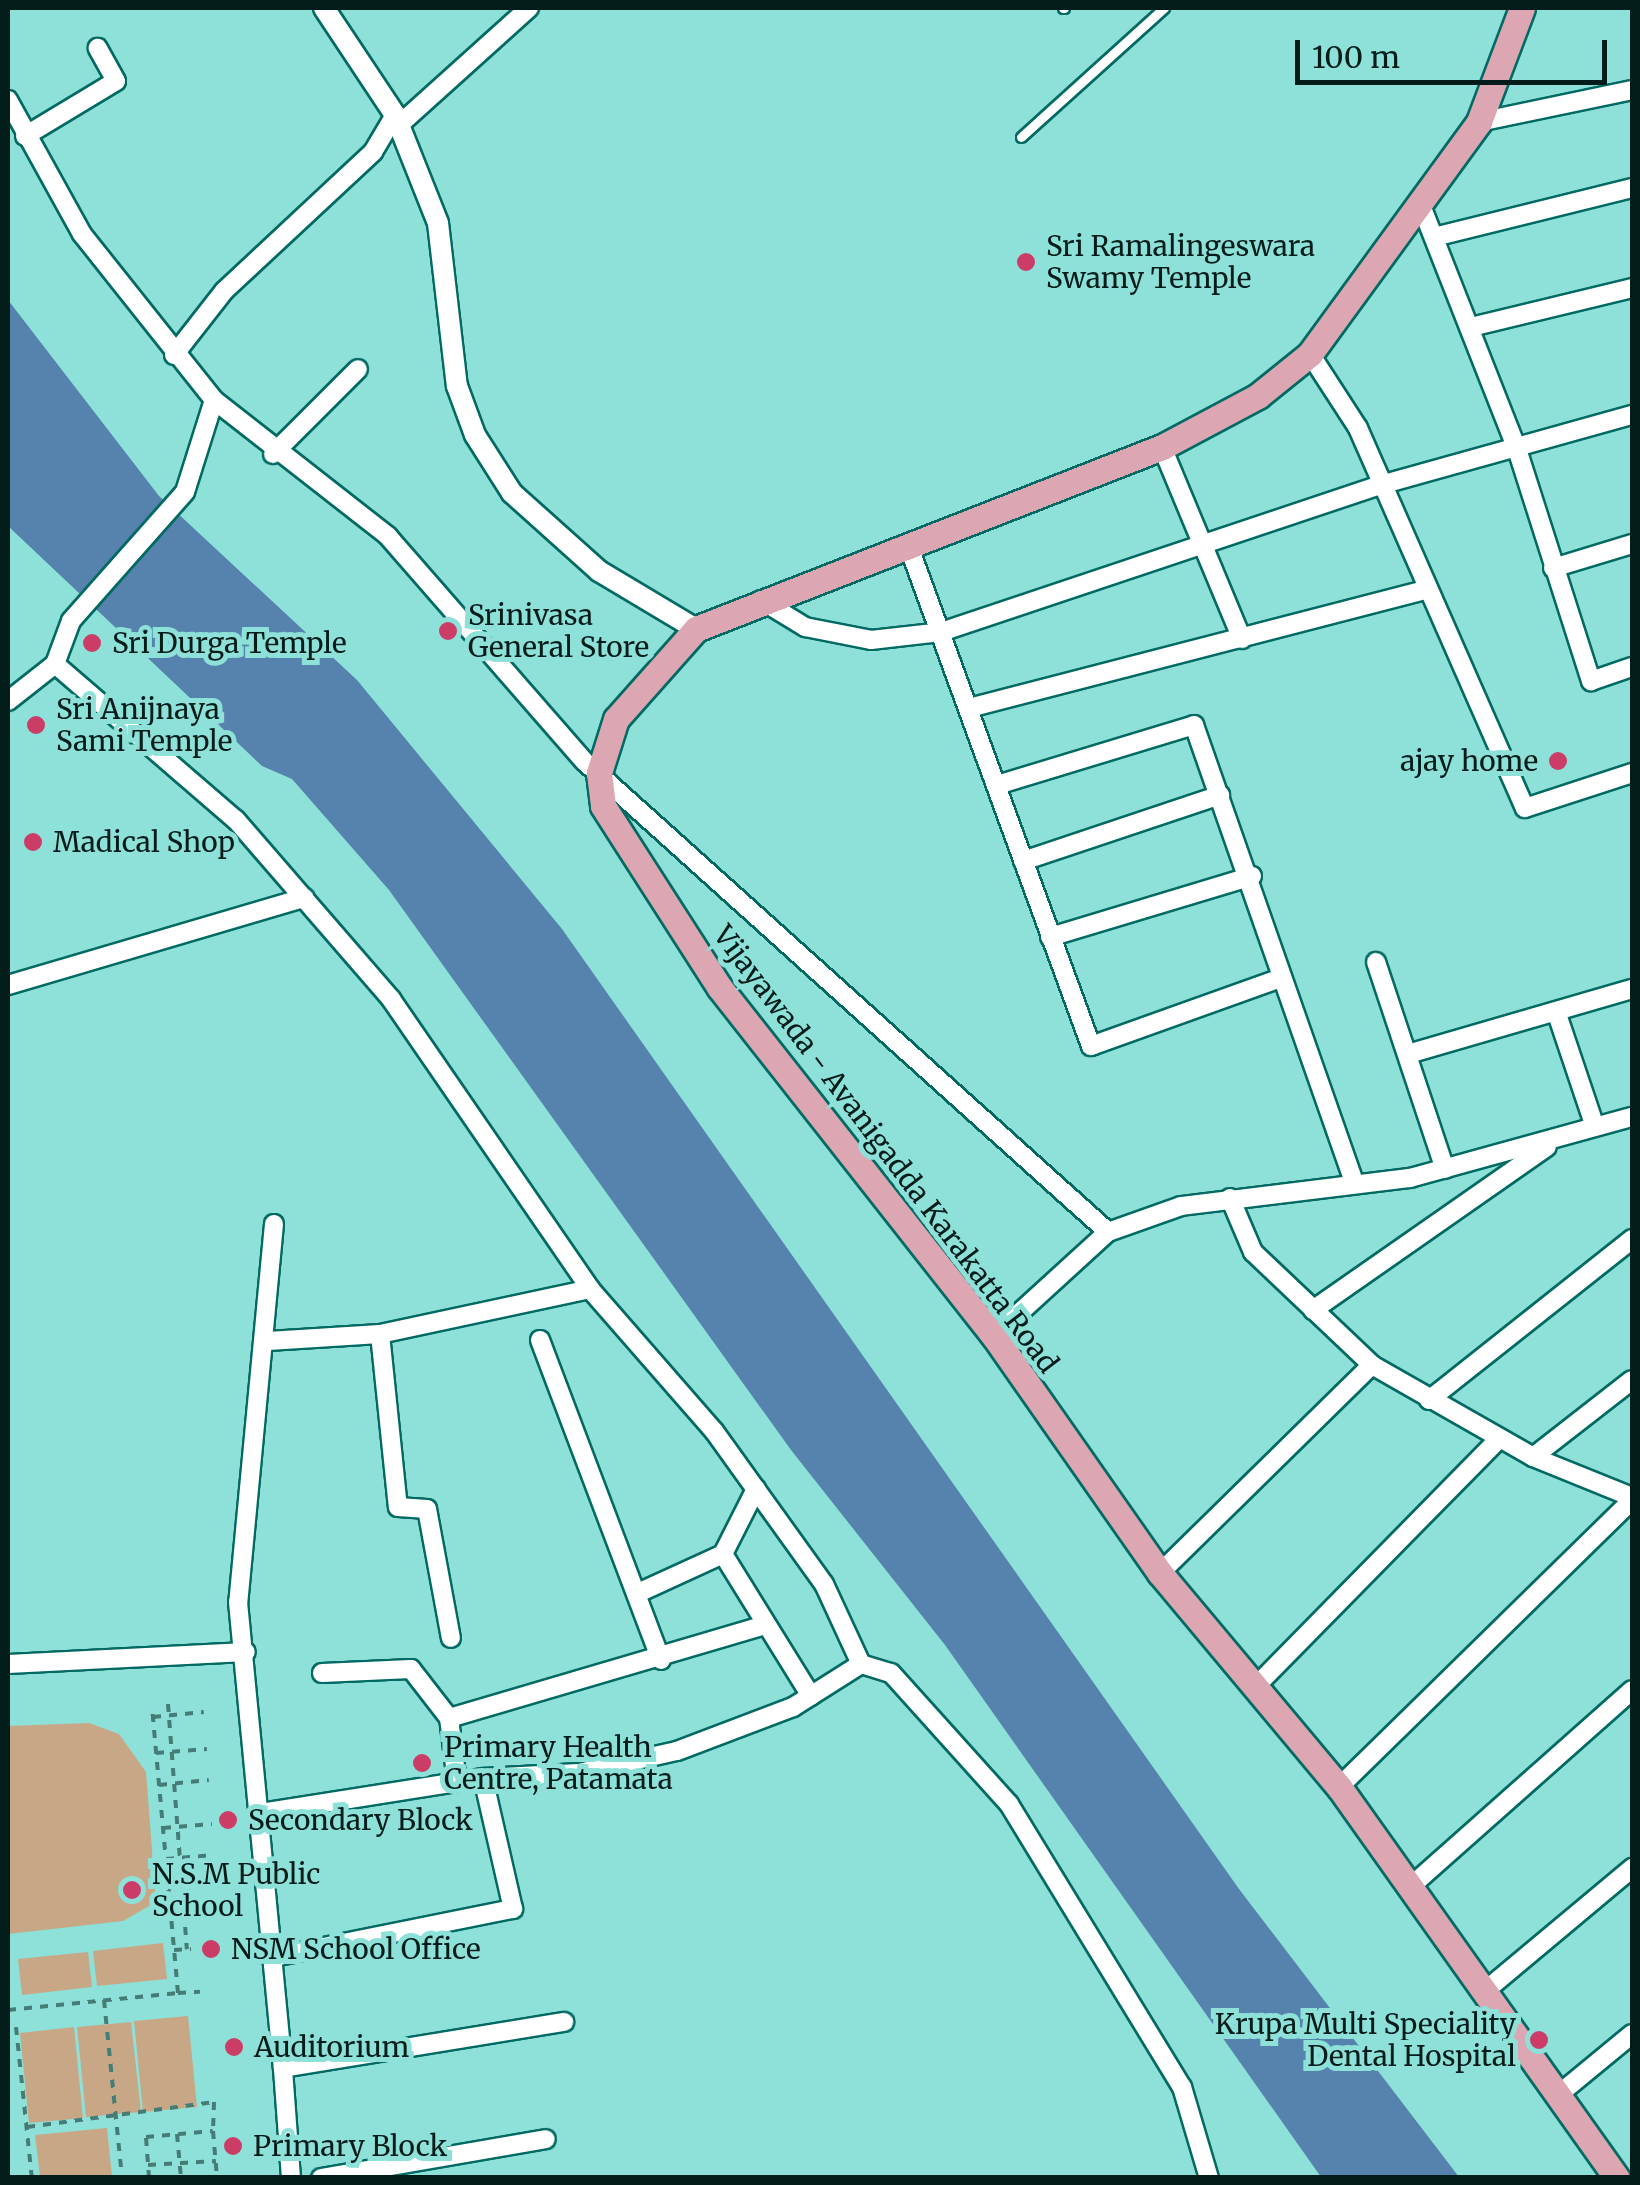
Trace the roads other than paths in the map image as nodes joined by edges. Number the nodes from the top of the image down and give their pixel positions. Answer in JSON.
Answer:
{"nodes":[{"id":1,"x":324,"y":8,"type":"edge"},
{"id":2,"x":529,"y":8,"type":"edge"},
{"id":3,"x":1164,"y":8,"type":"edge"},
{"id":4,"x":1522,"y":8,"type":"edge"},
{"id":5,"x":98,"y":48,"type":"dead end"},
{"id":6,"x":1632,"y":90,"type":"edge"},
{"id":7,"x":8,"y":100,"type":"edge"},
{"id":8,"x":397,"y":120,"type":"junction"},
{"id":9,"x":1479,"y":122,"type":"junction"},
{"id":10,"x":24,"y":136,"type":"junction"},
{"id":11,"x":1020,"y":137,"type":"dead end"},
{"id":12,"x":1632,"y":188,"type":"edge"},
{"id":13,"x":1422,"y":208,"type":"junction"},
{"id":14,"x":1434,"y":237,"type":"junction"},
{"id":15,"x":1632,"y":288,"type":"edge"},
{"id":16,"x":1471,"y":327,"type":"junction"},
{"id":17,"x":174,"y":354,"type":"junction"},
{"id":18,"x":1310,"y":354,"type":"junction"},
{"id":19,"x":358,"y":369,"type":"dead end"},
{"id":20,"x":214,"y":400,"type":"junction"},
{"id":21,"x":1632,"y":414,"type":"edge"},
{"id":22,"x":1162,"y":447,"type":"junction"},
{"id":23,"x":1518,"y":449,"type":"junction"},
{"id":24,"x":273,"y":454,"type":"junction"},
{"id":25,"x":1377,"y":486,"type":"junction"},
{"id":26,"x":1198,"y":543,"type":"junction"},
{"id":27,"x":1632,"y":544,"type":"edge"},
{"id":28,"x":910,"y":550,"type":"junction"},
{"id":29,"x":1553,"y":568,"type":"junction"},
{"id":30,"x":1424,"y":590,"type":"junction"},
{"id":31,"x":761,"y":600,"type":"junction"},
{"id":32,"x":696,"y":629,"type":"junction"},
{"id":33,"x":941,"y":632,"type":"junction"},
{"id":34,"x":1242,"y":640,"type":"junction"},
{"id":35,"x":55,"y":664,"type":"junction"},
{"id":36,"x":1632,"y":667,"type":"edge"},
{"id":37,"x":8,"y":701,"type":"edge"},
{"id":38,"x":969,"y":708,"type":"junction"},
{"id":39,"x":1632,"y":772,"type":"edge"},
{"id":40,"x":599,"y":773,"type":"junction"},
{"id":41,"x":997,"y":785,"type":"junction"},
{"id":42,"x":1220,"y":795,"type":"junction"},
{"id":43,"x":1023,"y":861,"type":"junction"},
{"id":44,"x":1252,"y":876,"type":"junction"},
{"id":45,"x":304,"y":898,"type":"junction"},
{"id":46,"x":1050,"y":937,"type":"junction"},
{"id":47,"x":1376,"y":962,"type":"dead end"},
{"id":48,"x":1278,"y":979,"type":"junction"},
{"id":49,"x":8,"y":985,"type":"edge"},
{"id":50,"x":1632,"y":989,"type":"edge"},
{"id":51,"x":1557,"y":1014,"type":"junction"},
{"id":52,"x":1408,"y":1054,"type":"junction"},
{"id":53,"x":1632,"y":1118,"type":"edge"},
{"id":54,"x":1595,"y":1127,"type":"junction"},
{"id":55,"x":1559,"y":1138,"type":"junction"},
{"id":56,"x":1446,"y":1169,"type":"junction"},
{"id":57,"x":1355,"y":1184,"type":"junction"},
{"id":58,"x":1230,"y":1198,"type":"junction"},
{"id":59,"x":274,"y":1224,"type":"dead end"},
{"id":60,"x":1108,"y":1232,"type":"junction"},
{"id":61,"x":1632,"y":1239,"type":"edge"},
{"id":62,"x":590,"y":1289,"type":"junction"},
{"id":63,"x":1314,"y":1310,"type":"junction"},
{"id":64,"x":380,"y":1334,"type":"junction"},
{"id":65,"x":994,"y":1336,"type":"junction"},
{"id":66,"x":268,"y":1340,"type":"junction"},
{"id":67,"x":540,"y":1340,"type":"dead end"},
{"id":68,"x":1372,"y":1365,"type":"junction"},
{"id":69,"x":1632,"y":1380,"type":"edge"},
{"id":70,"x":1429,"y":1400,"type":"junction"},
{"id":71,"x":1500,"y":1438,"type":"junction"},
{"id":72,"x":1533,"y":1457,"type":"junction"},
{"id":73,"x":756,"y":1488,"type":"junction"},
{"id":74,"x":1632,"y":1499,"type":"edge"},
{"id":75,"x":723,"y":1554,"type":"junction"},
{"id":76,"x":1160,"y":1573,"type":"junction"},
{"id":77,"x":638,"y":1593,"type":"junction"},
{"id":78,"x":765,"y":1625,"type":"junction"},
{"id":79,"x":451,"y":1638,"type":"dead end"},
{"id":80,"x":246,"y":1652,"type":"junction"},
{"id":81,"x":661,"y":1660,"type":"junction"},
{"id":82,"x":8,"y":1664,"type":"edge"},
{"id":83,"x":862,"y":1664,"type":"junction"},
{"id":84,"x":322,"y":1673,"type":"dead end"},
{"id":85,"x":1260,"y":1682,"type":"junction"},
{"id":86,"x":1632,"y":1690,"type":"edge"},
{"id":87,"x":810,"y":1696,"type":"junction"},
{"id":88,"x":448,"y":1718,"type":"junction"},
{"id":89,"x":483,"y":1778,"type":"junction"},
{"id":90,"x":457,"y":1782,"type":"junction"},
{"id":91,"x":1339,"y":1787,"type":"junction"},
{"id":92,"x":262,"y":1813,"type":"junction"},
{"id":93,"x":1632,"y":1868,"type":"edge"},
{"id":94,"x":1409,"y":1888,"type":"junction"},
{"id":95,"x":274,"y":1956,"type":"junction"},
{"id":96,"x":1486,"y":1992,"type":"junction"},
{"id":97,"x":564,"y":2022,"type":"dead end"},
{"id":98,"x":1632,"y":2034,"type":"edge"},
{"id":99,"x":283,"y":2068,"type":"junction"},
{"id":100,"x":1558,"y":2095,"type":"junction"},
{"id":101,"x":546,"y":2139,"type":"dead end"},
{"id":102,"x":291,"y":2178,"type":"edge"},
{"id":103,"x":321,"y":2178,"type":"edge"},
{"id":104,"x":1208,"y":2178,"type":"edge"},
{"id":105,"x":1617,"y":2178,"type":"edge"}],
"edges":[{"from":1,"to":8,"type":"street"},
{"from":2,"to":8,"type":"street"},
{"from":3,"to":11,"type":"lane"},
{"from":4,"to":9,"type":"main road"},
{"from":5,"to":10,"type":"street"},
{"from":6,"to":9,"type":"street"},
{"from":7,"to":10,"type":"street"},
{"from":8,"to":17,"type":"street"},
{"from":8,"to":32,"type":"street"},
{"from":9,"to":13,"type":"main road"},
{"from":10,"to":17,"type":"street"},
{"from":12,"to":14,"type":"street"},
{"from":13,"to":14,"type":"street"},
{"from":13,"to":18,"type":"main road"},
{"from":14,"to":16,"type":"street"},
{"from":15,"to":16,"type":"street"},
{"from":16,"to":23,"type":"street"},
{"from":17,"to":20,"type":"street"},
{"from":18,"to":22,"type":"main road"},
{"from":18,"to":25,"type":"street"},
{"from":19,"to":24,"type":"street"},
{"from":20,"to":24,"type":"street"},
{"from":20,"to":35,"type":"street"},
{"from":21,"to":23,"type":"street"},
{"from":22,"to":26,"type":"street"},
{"from":22,"to":28,"type":"main road"},
{"from":23,"to":25,"type":"street"},
{"from":23,"to":29,"type":"street"},
{"from":24,"to":40,"type":"street"},
{"from":25,"to":26,"type":"street"},
{"from":25,"to":30,"type":"street"},
{"from":26,"to":33,"type":"street"},
{"from":26,"to":34,"type":"street"},
{"from":27,"to":29,"type":"street"},
{"from":28,"to":31,"type":"main road"},
{"from":28,"to":33,"type":"street"},
{"from":29,"to":36,"type":"street"},
{"from":30,"to":34,"type":"street"},
{"from":30,"to":39,"type":"street"},
{"from":31,"to":32,"type":"main road"},
{"from":31,"to":33,"type":"street"},
{"from":32,"to":40,"type":"main road"},
{"from":33,"to":38,"type":"street"},
{"from":34,"to":38,"type":"street"},
{"from":35,"to":37,"type":"street"},
{"from":35,"to":45,"type":"street"},
{"from":38,"to":41,"type":"street"},
{"from":40,"to":60,"type":"street"},
{"from":40,"to":65,"type":"main road","name":"Vijayawada - Avanigadda Karakatta Road"},
{"from":41,"to":42,"type":"street"},
{"from":41,"to":43,"type":"street"},
{"from":42,"to":43,"type":"street"},
{"from":42,"to":44,"type":"street"},
{"from":43,"to":46,"type":"street"},
{"from":44,"to":46,"type":"street"},
{"from":44,"to":48,"type":"street"},
{"from":45,"to":49,"type":"street"},
{"from":45,"to":62,"type":"street"},
{"from":46,"to":48,"type":"street"},
{"from":47,"to":52,"type":"street"},
{"from":48,"to":57,"type":"street"},
{"from":50,"to":51,"type":"street"},
{"from":51,"to":52,"type":"street"},
{"from":51,"to":54,"type":"street"},
{"from":52,"to":56,"type":"street"},
{"from":53,"to":54,"type":"street"},
{"from":54,"to":55,"type":"street"},
{"from":55,"to":56,"type":"street"},
{"from":55,"to":63,"type":"street"},
{"from":56,"to":57,"type":"street"},
{"from":57,"to":58,"type":"street"},
{"from":58,"to":60,"type":"street"},
{"from":58,"to":63,"type":"street"},
{"from":59,"to":66,"type":"street"},
{"from":60,"to":65,"type":"street"},
{"from":61,"to":70,"type":"street"},
{"from":62,"to":64,"type":"street"},
{"from":62,"to":73,"type":"street"},
{"from":63,"to":68,"type":"street"},
{"from":64,"to":66,"type":"street"},
{"from":64,"to":79,"type":"street"},
{"from":65,"to":76,"type":"main road","name":"Vijayawada - Avanigadda Karakatta Road"},
{"from":66,"to":80,"type":"street"},
{"from":67,"to":77,"type":"street"},
{"from":68,"to":70,"type":"street"},
{"from":68,"to":76,"type":"street"},
{"from":69,"to":72,"type":"street"},
{"from":70,"to":71,"type":"street"},
{"from":71,"to":72,"type":"street"},
{"from":71,"to":85,"type":"street"},
{"from":72,"to":74,"type":"street"},
{"from":73,"to":75,"type":"street"},
{"from":73,"to":83,"type":"street"},
{"from":74,"to":91,"type":"street"},
{"from":75,"to":77,"type":"street"},
{"from":75,"to":78,"type":"street"},
{"from":76,"to":85,"type":"main road","name":"Vijayawada - Avanigadda Karakatta Road"},
{"from":77,"to":81,"type":"street"},
{"from":78,"to":81,"type":"street"},
{"from":78,"to":87,"type":"street"},
{"from":80,"to":82,"type":"street"},
{"from":80,"to":92,"type":"street"},
{"from":81,"to":88,"type":"street"},
{"from":83,"to":87,"type":"street"},
{"from":83,"to":104,"type":"street"},
{"from":84,"to":88,"type":"street"},
{"from":85,"to":91,"type":"main road","name":"Vijayawada - Avanigadda Karakatta Road"},
{"from":86,"to":94,"type":"street"},
{"from":87,"to":89,"type":"street"},
{"from":88,"to":90,"type":"street"},
{"from":89,"to":90,"type":"street"},
{"from":89,"to":95,"type":"street"},
{"from":90,"to":92,"type":"street"},
{"from":91,"to":94,"type":"main road","name":"Vijayawada - Avanigadda Karakatta Road"},
{"from":92,"to":95,"type":"street"},
{"from":93,"to":96,"type":"street"},
{"from":94,"to":96,"type":"main road","name":"Vijayawada - Avanigadda Karakatta Road"},
{"from":95,"to":99,"type":"street"},
{"from":96,"to":100,"type":"main road","name":"Vijayawada - Avanigadda Karakatta Road"},
{"from":97,"to":99,"type":"street"},
{"from":98,"to":100,"type":"street"},
{"from":99,"to":102,"type":"street"},
{"from":100,"to":105,"type":"main road","name":"Vijayawada - Avanigadda Karakatta Road"},
{"from":101,"to":103,"type":"street"}]}
